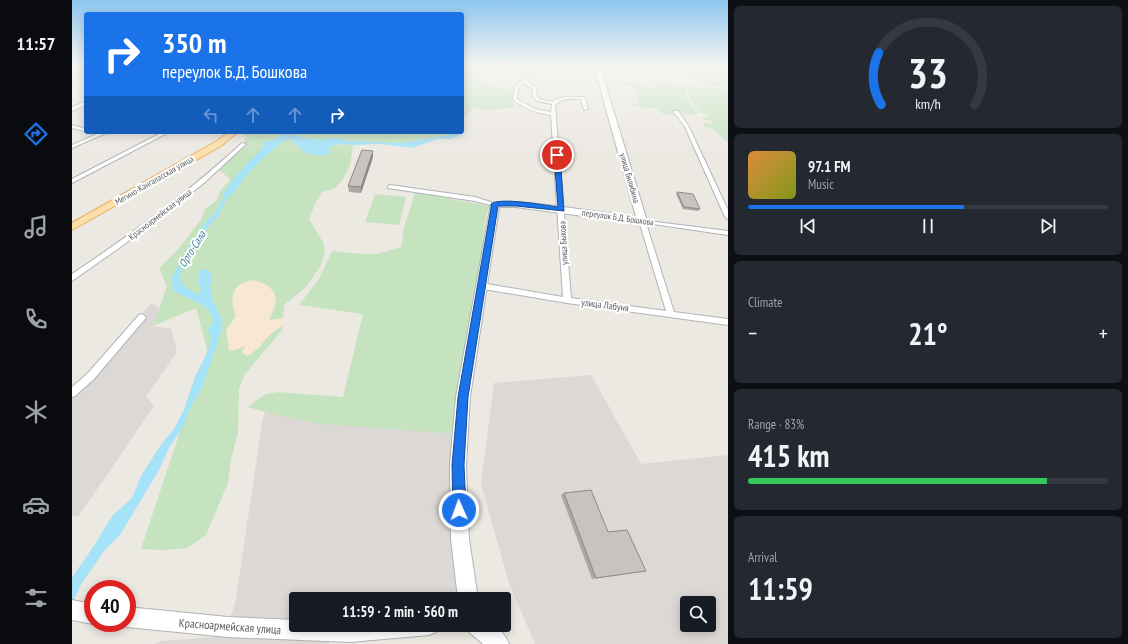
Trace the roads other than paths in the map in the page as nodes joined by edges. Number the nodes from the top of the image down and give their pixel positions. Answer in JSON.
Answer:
{"nodes":[{"id":1,"x":516,"y":96,"type":"edge"},
{"id":2,"x":535,"y":96,"type":"edge"},
{"id":3,"x":606,"y":96,"type":"edge"},
{"id":4,"x":84,"y":103,"type":"edge"},
{"id":5,"x":553,"y":103,"type":"junction"},
{"id":6,"x":72,"y":109,"type":"edge"},
{"id":7,"x":586,"y":109,"type":"dead end"},
{"id":8,"x":676,"y":112,"type":"dead end"},
{"id":9,"x":554,"y":114,"type":"junction"},
{"id":10,"x":72,"y":126,"type":"edge"},
{"id":11,"x":84,"y":130,"type":"edge"},
{"id":12,"x":96,"y":134,"type":"edge"},
{"id":13,"x":163,"y":134,"type":"edge"},
{"id":14,"x":231,"y":134,"type":"edge"},
{"id":15,"x":99,"y":135,"type":"joint"},
{"id":16,"x":244,"y":144,"type":"dead end"},
{"id":17,"x":72,"y":147,"type":"edge"},
{"id":18,"x":72,"y":181,"type":"edge"},
{"id":19,"x":390,"y":187,"type":"dead end"},
{"id":20,"x":494,"y":204,"type":"junction"},
{"id":21,"x":561,"y":210,"type":"junction"},
{"id":22,"x":728,"y":217,"type":"edge"},
{"id":23,"x":642,"y":221,"type":"junction"},
{"id":24,"x":72,"y":227,"type":"edge"},
{"id":25,"x":728,"y":233,"type":"edge"},
{"id":26,"x":72,"y":278,"type":"edge"},
{"id":27,"x":482,"y":286,"type":"junction"},
{"id":28,"x":567,"y":300,"type":"junction"},
{"id":29,"x":671,"y":314,"type":"junction"},
{"id":30,"x":142,"y":317,"type":"dead end"},
{"id":31,"x":728,"y":322,"type":"edge"},
{"id":32,"x":72,"y":393,"type":"edge"},
{"id":33,"x":467,"y":592,"type":"edge"},
{"id":34,"x":136,"y":618,"type":"edge"},
{"id":35,"x":289,"y":630,"type":"edge"},
{"id":36,"x":484,"y":632,"type":"edge"},
{"id":37,"x":499,"y":644,"type":"edge"}],
"edges":[{"from":1,"to":9,"type":"street"},
{"from":2,"to":5,"type":"street"},
{"from":3,"to":23,"type":"street","name":"улица Билибина"},
{"from":4,"to":6,"type":"street"},
{"from":5,"to":7,"type":"street"},
{"from":5,"to":9,"type":"street","name":"улица Быкова"},
{"from":8,"to":22,"type":"street"},
{"from":9,"to":21,"type":"street","name":"улица Быкова"},
{"from":10,"to":11,"type":"street"},
{"from":12,"to":15,"type":"street"},
{"from":13,"to":18,"type":"street"},
{"from":14,"to":24,"type":"main road","name":"Мегино-Кангаласская улица"},
{"from":15,"to":17,"type":"street"},
{"from":16,"to":26,"type":"street","name":"Красноармейская улица"},
{"from":19,"to":20,"type":"street","name":"переулок Б.Д. Бошкова"},
{"from":20,"to":21,"type":"street","name":"переулок Б.Д. Бошкова"},
{"from":20,"to":27,"type":"street"},
{"from":21,"to":23,"type":"street","name":"переулок Б.Д. Бошкова"},
{"from":21,"to":28,"type":"street","name":"улица Быкова"},
{"from":23,"to":25,"type":"street","name":"переулок Б.Д. Бошкова"},
{"from":23,"to":29,"type":"street","name":"улица Билибина"},
{"from":27,"to":28,"type":"street","name":"улица Лабуня"},
{"from":27,"to":33,"type":"street"},
{"from":28,"to":29,"type":"street","name":"улица Лабуня"},
{"from":29,"to":31,"type":"street","name":"улица Лабуня"},
{"from":30,"to":32,"type":"street"},
{"from":34,"to":35,"type":"street","name":"Красноармейская улица"},
{"from":36,"to":37,"type":"street"}]}
